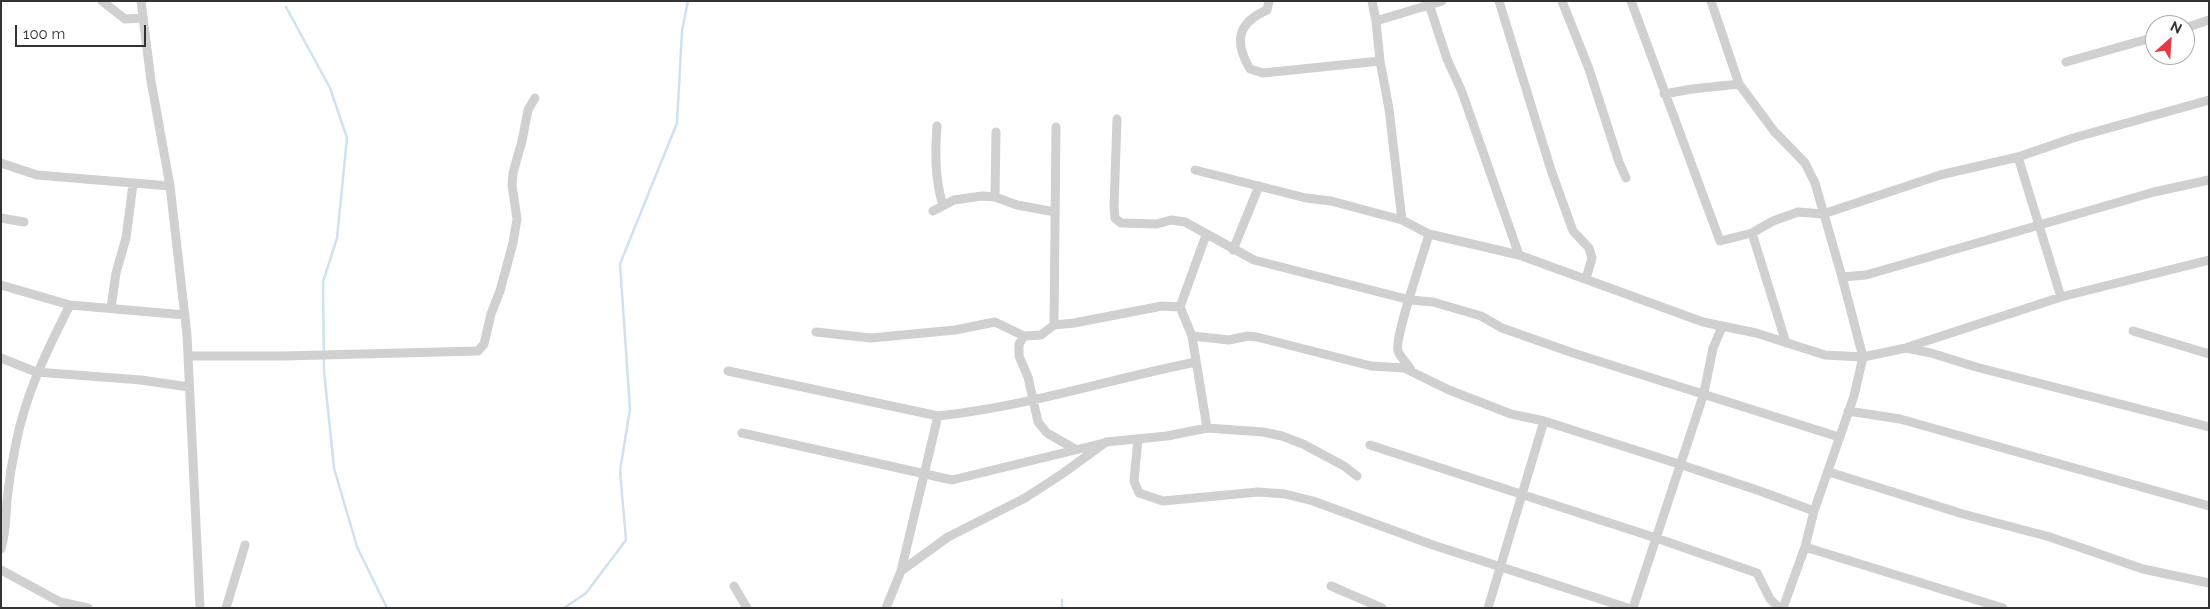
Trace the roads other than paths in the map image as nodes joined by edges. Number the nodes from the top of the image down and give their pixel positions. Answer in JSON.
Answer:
{"nodes":[{"id":1,"x":102,"y":1,"type":"edge"},
{"id":2,"x":141,"y":1,"type":"edge"},
{"id":3,"x":1269,"y":1,"type":"edge"},
{"id":4,"x":1442,"y":1,"type":"edge"},
{"id":5,"x":1499,"y":1,"type":"edge"},
{"id":6,"x":1562,"y":1,"type":"edge"},
{"id":7,"x":1631,"y":1,"type":"edge"},
{"id":8,"x":1711,"y":1,"type":"edge"},
{"id":9,"x":1428,"y":4,"type":"junction"},
{"id":10,"x":1373,"y":5,"type":"edge"},
{"id":11,"x":1393,"y":16,"type":"junction"},
{"id":12,"x":143,"y":18,"type":"junction"},
{"id":13,"x":2209,"y":20,"type":"edge"},
{"id":14,"x":1376,"y":21,"type":"junction"},
{"id":15,"x":2195,"y":25,"type":"edge"},
{"id":16,"x":2145,"y":40,"type":"edge"},
{"id":17,"x":1380,"y":61,"type":"junction"},
{"id":18,"x":2066,"y":62,"type":"dead end"},
{"id":19,"x":1739,"y":84,"type":"junction"},
{"id":20,"x":1664,"y":94,"type":"junction"},
{"id":21,"x":535,"y":98,"type":"dead end"},
{"id":22,"x":2209,"y":100,"type":"edge"},
{"id":23,"x":1117,"y":119,"type":"dead end"},
{"id":24,"x":938,"y":126,"type":"dead end"},
{"id":25,"x":1056,"y":127,"type":"dead end"},
{"id":26,"x":996,"y":132,"type":"dead end"},
{"id":27,"x":2018,"y":157,"type":"junction"},
{"id":28,"x":1,"y":162,"type":"edge"},
{"id":29,"x":1195,"y":170,"type":"dead end"},
{"id":30,"x":1626,"y":178,"type":"dead end"},
{"id":31,"x":2209,"y":180,"type":"edge"},
{"id":32,"x":133,"y":184,"type":"junction"},
{"id":33,"x":170,"y":186,"type":"junction"},
{"id":34,"x":1259,"y":186,"type":"junction"},
{"id":35,"x":995,"y":197,"type":"junction"},
{"id":36,"x":943,"y":206,"type":"junction"},
{"id":37,"x":933,"y":211,"type":"dead end"},
{"id":38,"x":1055,"y":212,"type":"junction"},
{"id":39,"x":1823,"y":214,"type":"junction"},
{"id":40,"x":1,"y":218,"type":"edge"},
{"id":41,"x":1402,"y":220,"type":"junction"},
{"id":42,"x":24,"y":222,"type":"dead end"},
{"id":43,"x":2039,"y":225,"type":"junction"},
{"id":44,"x":1752,"y":233,"type":"junction"},
{"id":45,"x":1429,"y":234,"type":"junction"},
{"id":46,"x":1206,"y":235,"type":"junction"},
{"id":47,"x":1234,"y":250,"type":"junction"},
{"id":48,"x":1519,"y":255,"type":"junction"},
{"id":49,"x":2209,"y":260,"type":"edge"},
{"id":50,"x":1842,"y":277,"type":"junction"},
{"id":51,"x":1586,"y":279,"type":"junction"},
{"id":52,"x":1,"y":284,"type":"edge"},
{"id":53,"x":2061,"y":297,"type":"junction"},
{"id":54,"x":1410,"y":300,"type":"junction"},
{"id":55,"x":70,"y":305,"type":"junction"},
{"id":56,"x":1180,"y":307,"type":"junction"},
{"id":57,"x":111,"y":308,"type":"junction"},
{"id":58,"x":185,"y":315,"type":"junction"},
{"id":59,"x":1054,"y":325,"type":"junction"},
{"id":60,"x":1722,"y":327,"type":"junction"},
{"id":61,"x":2133,"y":331,"type":"dead end"},
{"id":62,"x":816,"y":332,"type":"dead end"},
{"id":63,"x":1024,"y":336,"type":"junction"},
{"id":64,"x":1192,"y":336,"type":"junction"},
{"id":65,"x":1786,"y":343,"type":"junction"},
{"id":66,"x":1906,"y":348,"type":"junction"},
{"id":67,"x":2209,"y":354,"type":"edge"},
{"id":68,"x":188,"y":356,"type":"junction"},
{"id":69,"x":1863,"y":357,"type":"junction"},
{"id":70,"x":1,"y":358,"type":"edge"},
{"id":71,"x":1196,"y":362,"type":"junction"},
{"id":72,"x":1412,"y":370,"type":"junction"},
{"id":73,"x":728,"y":371,"type":"dead end"},
{"id":74,"x":36,"y":372,"type":"junction"},
{"id":75,"x":189,"y":386,"type":"junction"},
{"id":76,"x":1704,"y":392,"type":"junction"},
{"id":77,"x":1033,"y":400,"type":"junction"},
{"id":78,"x":1848,"y":411,"type":"junction"},
{"id":79,"x":938,"y":416,"type":"junction"},
{"id":80,"x":1544,"y":421,"type":"junction"},
{"id":81,"x":2209,"y":427,"type":"edge"},
{"id":82,"x":1206,"y":428,"type":"junction"},
{"id":83,"x":742,"y":433,"type":"dead end"},
{"id":84,"x":1839,"y":436,"type":"junction"},
{"id":85,"x":1138,"y":439,"type":"junction"},
{"id":86,"x":1106,"y":442,"type":"junction"},
{"id":87,"x":1370,"y":445,"type":"dead end"},
{"id":88,"x":1075,"y":449,"type":"junction"},
{"id":89,"x":1679,"y":464,"type":"junction"},
{"id":90,"x":1829,"y":472,"type":"junction"},
{"id":91,"x":923,"y":475,"type":"junction"},
{"id":92,"x":1358,"y":476,"type":"dead end"},
{"id":93,"x":1521,"y":493,"type":"junction"},
{"id":94,"x":4,"y":498,"type":"edge"},
{"id":95,"x":2209,"y":506,"type":"edge"},
{"id":96,"x":1814,"y":511,"type":"junction"},
{"id":97,"x":1656,"y":538,"type":"junction"},
{"id":98,"x":245,"y":545,"type":"dead end"},
{"id":99,"x":1805,"y":547,"type":"junction"},
{"id":100,"x":1,"y":548,"type":"edge"},
{"id":101,"x":1499,"y":566,"type":"junction"},
{"id":102,"x":1,"y":570,"type":"edge"},
{"id":103,"x":901,"y":571,"type":"junction"},
{"id":104,"x":2209,"y":583,"type":"edge"},
{"id":105,"x":734,"y":586,"type":"dead end"},
{"id":106,"x":1331,"y":586,"type":"dead end"},
{"id":107,"x":88,"y":608,"type":"edge"},
{"id":108,"x":200,"y":608,"type":"edge"},
{"id":109,"x":226,"y":608,"type":"edge"},
{"id":110,"x":747,"y":608,"type":"edge"},
{"id":111,"x":886,"y":608,"type":"edge"},
{"id":112,"x":1382,"y":608,"type":"edge"},
{"id":113,"x":1488,"y":608,"type":"edge"},
{"id":114,"x":1628,"y":608,"type":"edge"},
{"id":115,"x":1633,"y":608,"type":"edge"},
{"id":116,"x":1781,"y":608,"type":"edge"},
{"id":117,"x":2003,"y":608,"type":"edge"}],
"edges":[{"from":1,"to":12,"type":"street"},
{"from":2,"to":12,"type":"street"},
{"from":3,"to":17,"type":"street"},
{"from":4,"to":9,"type":"street"},
{"from":5,"to":51,"type":"street"},
{"from":6,"to":30,"type":"street"},
{"from":7,"to":20,"type":"street"},
{"from":8,"to":19,"type":"street"},
{"from":9,"to":11,"type":"street"},
{"from":9,"to":48,"type":"street"},
{"from":10,"to":11,"type":"street"},
{"from":10,"to":14,"type":"street"},
{"from":11,"to":14,"type":"street"},
{"from":12,"to":33,"type":"street"},
{"from":13,"to":15,"type":"street"},
{"from":14,"to":17,"type":"street"},
{"from":16,"to":18,"type":"street"},
{"from":17,"to":41,"type":"street"},
{"from":19,"to":20,"type":"street"},
{"from":19,"to":39,"type":"street"},
{"from":20,"to":44,"type":"street"},
{"from":21,"to":68,"type":"street"},
{"from":22,"to":27,"type":"street"},
{"from":23,"to":46,"type":"street"},
{"from":24,"to":36,"type":"street"},
{"from":25,"to":38,"type":"street"},
{"from":26,"to":35,"type":"street"},
{"from":27,"to":39,"type":"street"},
{"from":27,"to":43,"type":"street"},
{"from":28,"to":32,"type":"street"},
{"from":29,"to":34,"type":"street"},
{"from":31,"to":43,"type":"street"},
{"from":32,"to":33,"type":"street"},
{"from":32,"to":57,"type":"street"},
{"from":33,"to":58,"type":"street"},
{"from":34,"to":41,"type":"street"},
{"from":34,"to":47,"type":"street"},
{"from":35,"to":36,"type":"street"},
{"from":35,"to":38,"type":"street"},
{"from":36,"to":37,"type":"street"},
{"from":38,"to":59,"type":"street"},
{"from":39,"to":44,"type":"street"},
{"from":39,"to":50,"type":"street"},
{"from":40,"to":42,"type":"street"},
{"from":41,"to":45,"type":"street"},
{"from":43,"to":50,"type":"street"},
{"from":43,"to":53,"type":"street"},
{"from":44,"to":65,"type":"street"},
{"from":45,"to":48,"type":"street"},
{"from":45,"to":54,"type":"street"},
{"from":46,"to":47,"type":"street"},
{"from":46,"to":56,"type":"street"},
{"from":47,"to":54,"type":"street"},
{"from":48,"to":51,"type":"street"},
{"from":49,"to":53,"type":"street"},
{"from":50,"to":69,"type":"street"},
{"from":51,"to":60,"type":"street"},
{"from":52,"to":55,"type":"street"},
{"from":53,"to":66,"type":"street"},
{"from":54,"to":72,"type":"street"},
{"from":54,"to":76,"type":"street"},
{"from":55,"to":57,"type":"street"},
{"from":55,"to":74,"type":"street"},
{"from":56,"to":59,"type":"street"},
{"from":56,"to":64,"type":"street"},
{"from":57,"to":58,"type":"street"},
{"from":58,"to":68,"type":"street"},
{"from":59,"to":63,"type":"street"},
{"from":60,"to":65,"type":"street"},
{"from":60,"to":76,"type":"street"},
{"from":61,"to":67,"type":"street"},
{"from":62,"to":63,"type":"street"},
{"from":63,"to":77,"type":"street"},
{"from":64,"to":71,"type":"street"},
{"from":64,"to":72,"type":"street"},
{"from":65,"to":69,"type":"street"},
{"from":66,"to":69,"type":"street"},
{"from":66,"to":81,"type":"street"},
{"from":68,"to":75,"type":"street"},
{"from":69,"to":78,"type":"street"},
{"from":70,"to":74,"type":"street"},
{"from":71,"to":77,"type":"street"},
{"from":71,"to":82,"type":"street"},
{"from":72,"to":80,"type":"street"},
{"from":73,"to":79,"type":"street"},
{"from":74,"to":75,"type":"street"},
{"from":74,"to":94,"type":"street"},
{"from":75,"to":108,"type":"street"},
{"from":76,"to":84,"type":"street"},
{"from":76,"to":89,"type":"street"},
{"from":77,"to":79,"type":"street"},
{"from":77,"to":88,"type":"street"},
{"from":78,"to":84,"type":"street"},
{"from":78,"to":95,"type":"street"},
{"from":79,"to":91,"type":"street"},
{"from":80,"to":89,"type":"street"},
{"from":80,"to":93,"type":"street"},
{"from":82,"to":85,"type":"street"},
{"from":82,"to":92,"type":"street"},
{"from":83,"to":91,"type":"street"},
{"from":84,"to":90,"type":"street"},
{"from":85,"to":86,"type":"street"},
{"from":85,"to":101,"type":"street"},
{"from":86,"to":88,"type":"street"},
{"from":86,"to":103,"type":"street"},
{"from":87,"to":93,"type":"street"},
{"from":88,"to":91,"type":"street"},
{"from":89,"to":96,"type":"street"},
{"from":89,"to":97,"type":"street"},
{"from":90,"to":96,"type":"street"},
{"from":90,"to":104,"type":"street"},
{"from":91,"to":103,"type":"street"},
{"from":93,"to":97,"type":"street"},
{"from":93,"to":101,"type":"street"},
{"from":94,"to":100,"type":"street"},
{"from":96,"to":99,"type":"street"},
{"from":97,"to":115,"type":"street"},
{"from":97,"to":116,"type":"street"},
{"from":98,"to":109,"type":"street"},
{"from":99,"to":116,"type":"street"},
{"from":99,"to":117,"type":"street"},
{"from":101,"to":113,"type":"street"},
{"from":101,"to":114,"type":"street"},
{"from":102,"to":107,"type":"street"},
{"from":103,"to":111,"type":"street"},
{"from":105,"to":110,"type":"street"},
{"from":106,"to":112,"type":"street"}]}
